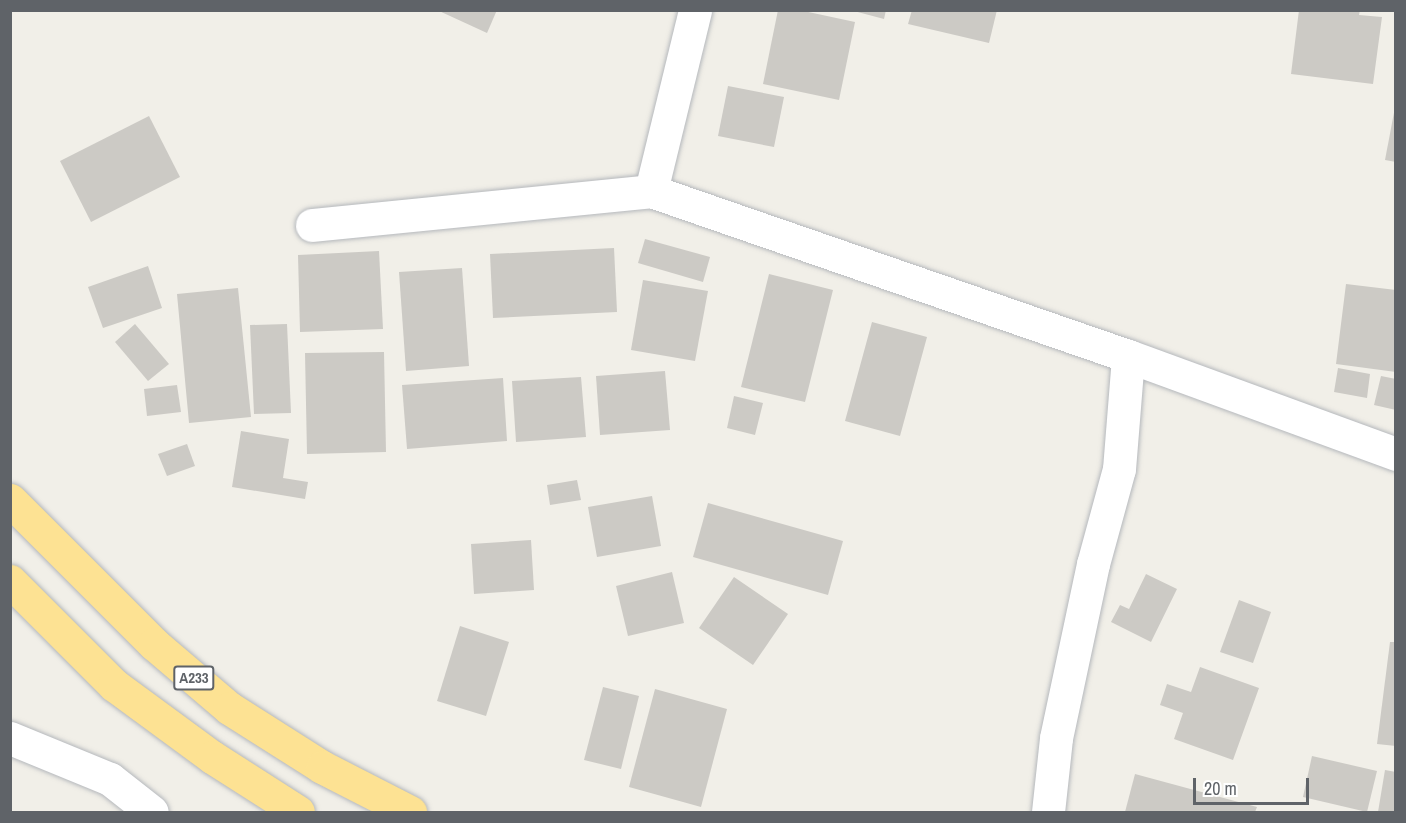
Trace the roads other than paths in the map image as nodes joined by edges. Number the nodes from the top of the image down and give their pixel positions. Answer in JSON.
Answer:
{"nodes":[{"id":1,"x":695,"y":10,"type":"edge"},
{"id":2,"x":651,"y":191,"type":"junction"},
{"id":3,"x":312,"y":225,"type":"dead end"},
{"id":4,"x":1128,"y":356,"type":"junction"},
{"id":5,"x":1395,"y":454,"type":"edge"},
{"id":6,"x":10,"y":500,"type":"edge"},
{"id":7,"x":10,"y":582,"type":"edge"},
{"id":8,"x":11,"y":740,"type":"edge"},
{"id":9,"x":152,"y":813,"type":"edge"},
{"id":10,"x":298,"y":813,"type":"edge"},
{"id":11,"x":410,"y":813,"type":"edge"},
{"id":12,"x":1048,"y":813,"type":"edge"}],
"edges":[{"from":1,"to":2,"type":"street"},
{"from":2,"to":3,"type":"street"},
{"from":2,"to":4,"type":"street"},
{"from":4,"to":5,"type":"street"},
{"from":4,"to":12,"type":"street"},
{"from":6,"to":11,"type":"highway","number":"A233"},
{"from":7,"to":10,"type":"highway"},
{"from":8,"to":9,"type":"street"}]}
